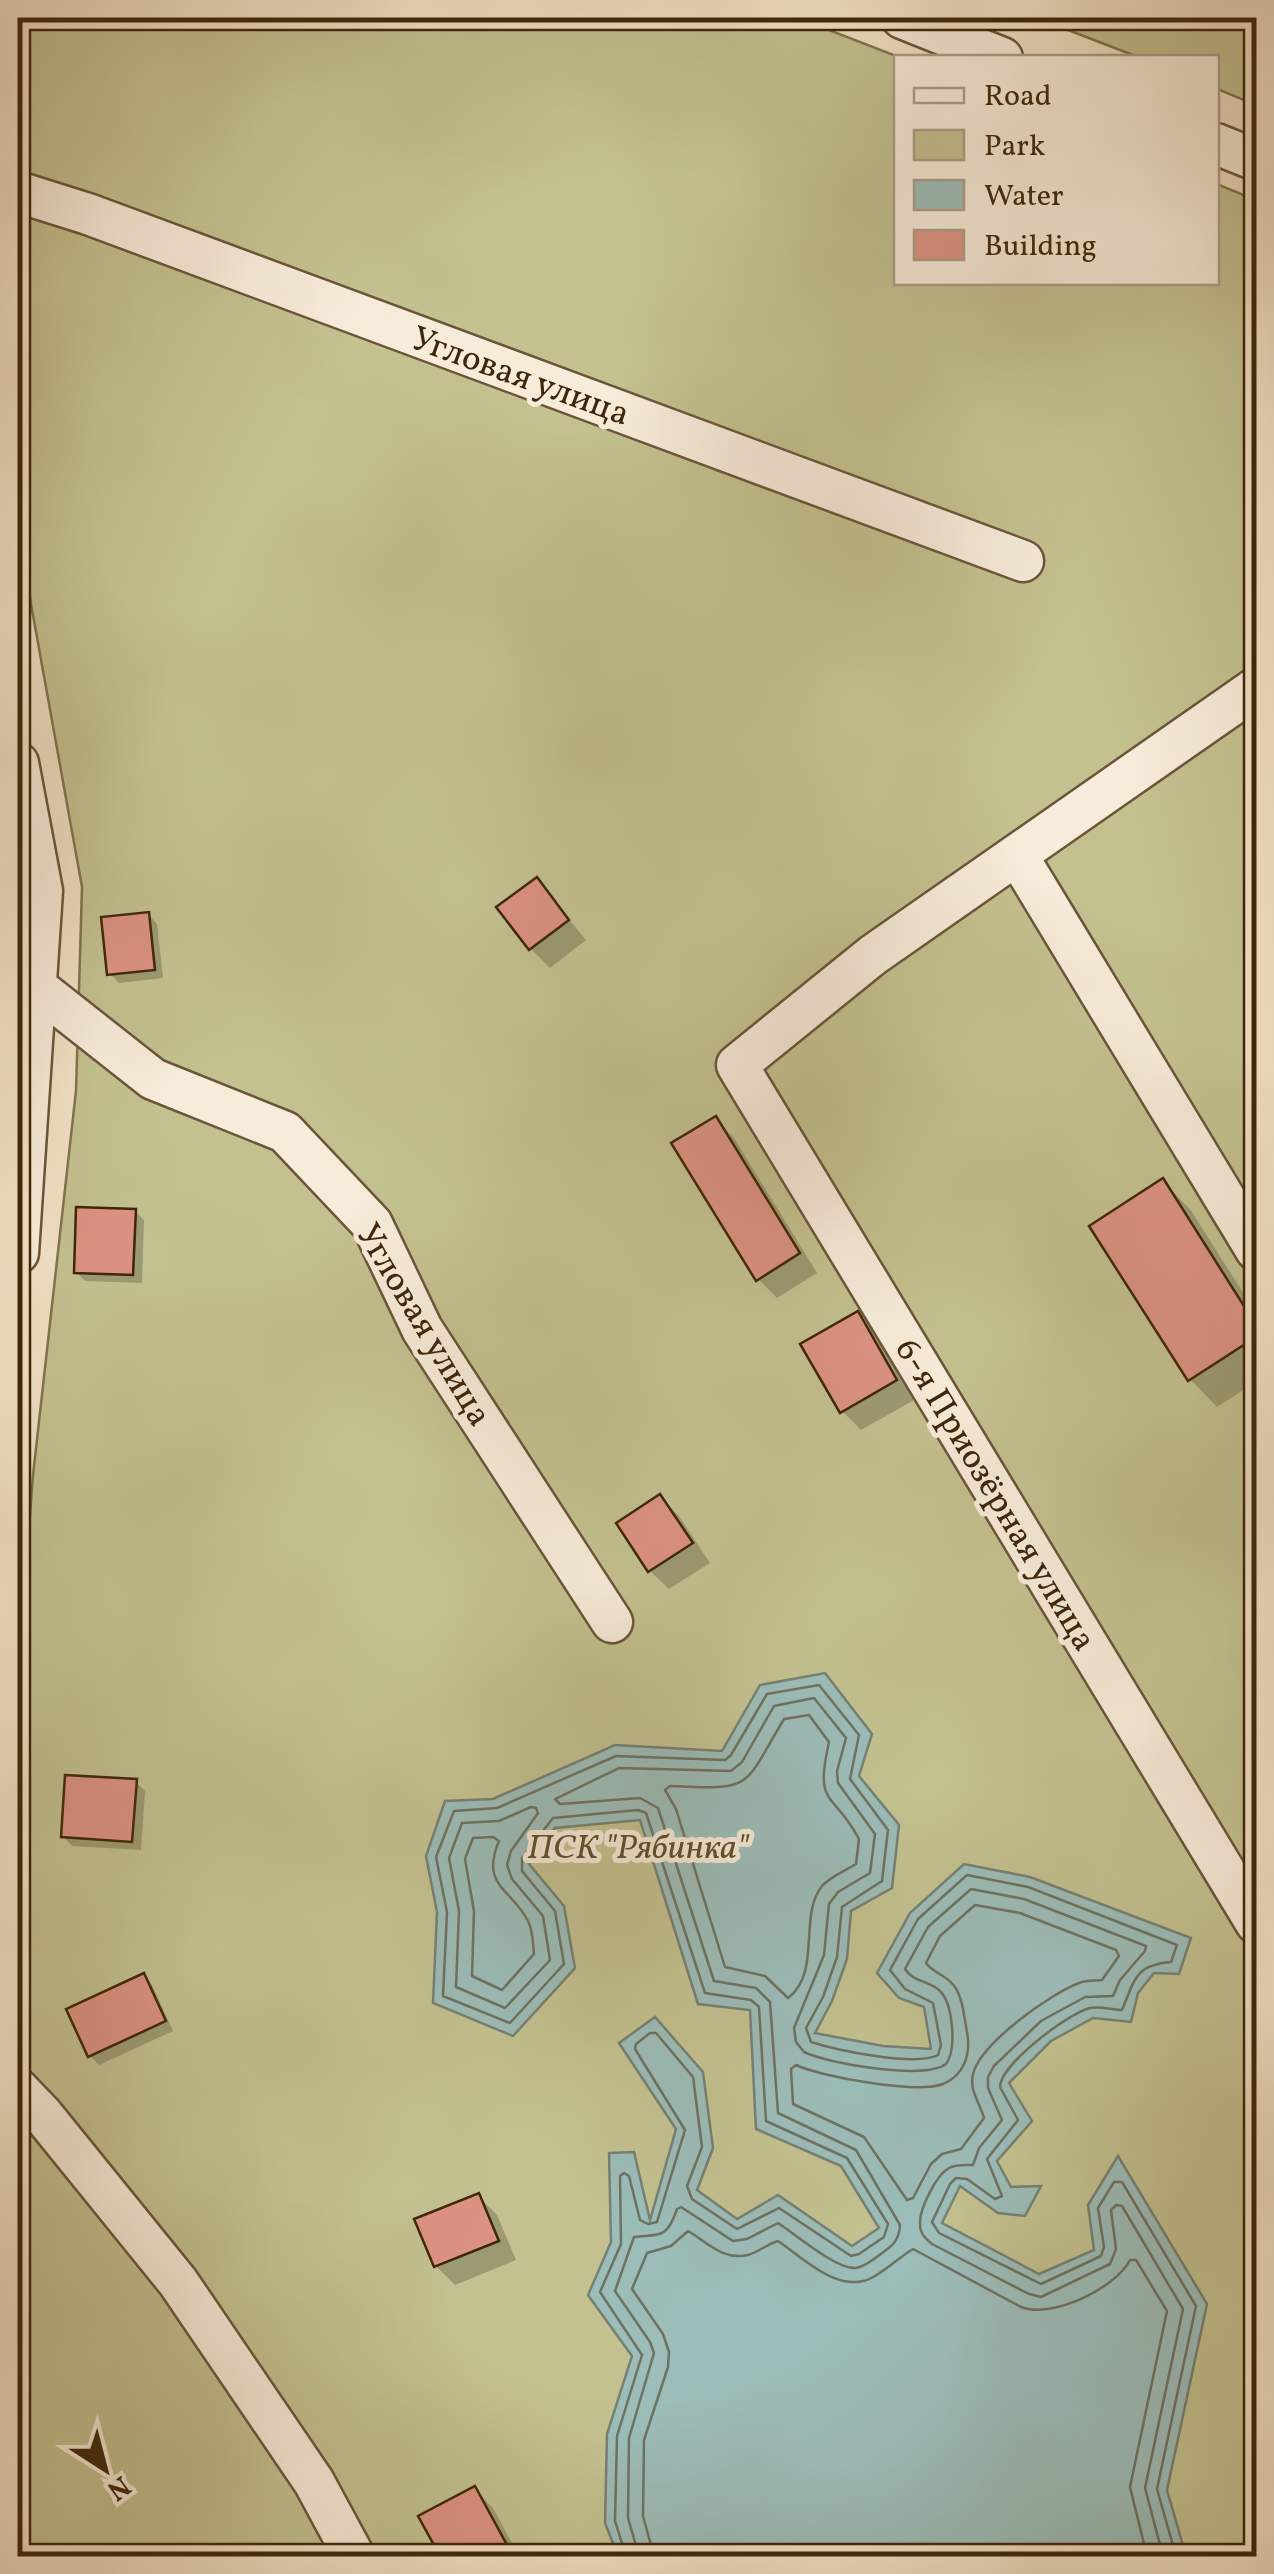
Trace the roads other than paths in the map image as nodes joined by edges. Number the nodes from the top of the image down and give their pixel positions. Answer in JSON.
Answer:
{"nodes":[{"id":1,"x":902,"y":18,"type":"edge"},
{"id":2,"x":994,"y":55,"type":"edge"},
{"id":3,"x":1219,"y":145,"type":"edge"},
{"id":4,"x":1256,"y":160,"type":"edge"},
{"id":5,"x":18,"y":192,"type":"edge"},
{"id":6,"x":1022,"y":560,"type":"dead end"},
{"id":7,"x":1256,"y":688,"type":"edge"},
{"id":8,"x":18,"y":763,"type":"edge"},
{"id":9,"x":1016,"y":856,"type":"junction"},
{"id":10,"x":30,"y":892,"type":"edge"},
{"id":11,"x":35,"y":986,"type":"junction"},
{"id":12,"x":1256,"y":1250,"type":"edge"},
{"id":13,"x":18,"y":1252,"type":"edge"},
{"id":14,"x":612,"y":1622,"type":"dead end"},
{"id":15,"x":1256,"y":1923,"type":"edge"},
{"id":16,"x":18,"y":2090,"type":"edge"},
{"id":17,"x":354,"y":2556,"type":"edge"}],
"edges":[{"from":1,"to":2,"type":"street"},
{"from":3,"to":4,"type":"street"},
{"from":5,"to":6,"type":"street","name":"Угловая улица"},
{"from":7,"to":9,"type":"street"},
{"from":8,"to":10,"type":"street"},
{"from":9,"to":12,"type":"street"},
{"from":9,"to":15,"type":"street","name":"6-я Приозёрная улица"},
{"from":10,"to":11,"type":"street"},
{"from":11,"to":13,"type":"street"},
{"from":11,"to":14,"type":"street","name":"Угловая улица"},
{"from":16,"to":17,"type":"street"}]}
